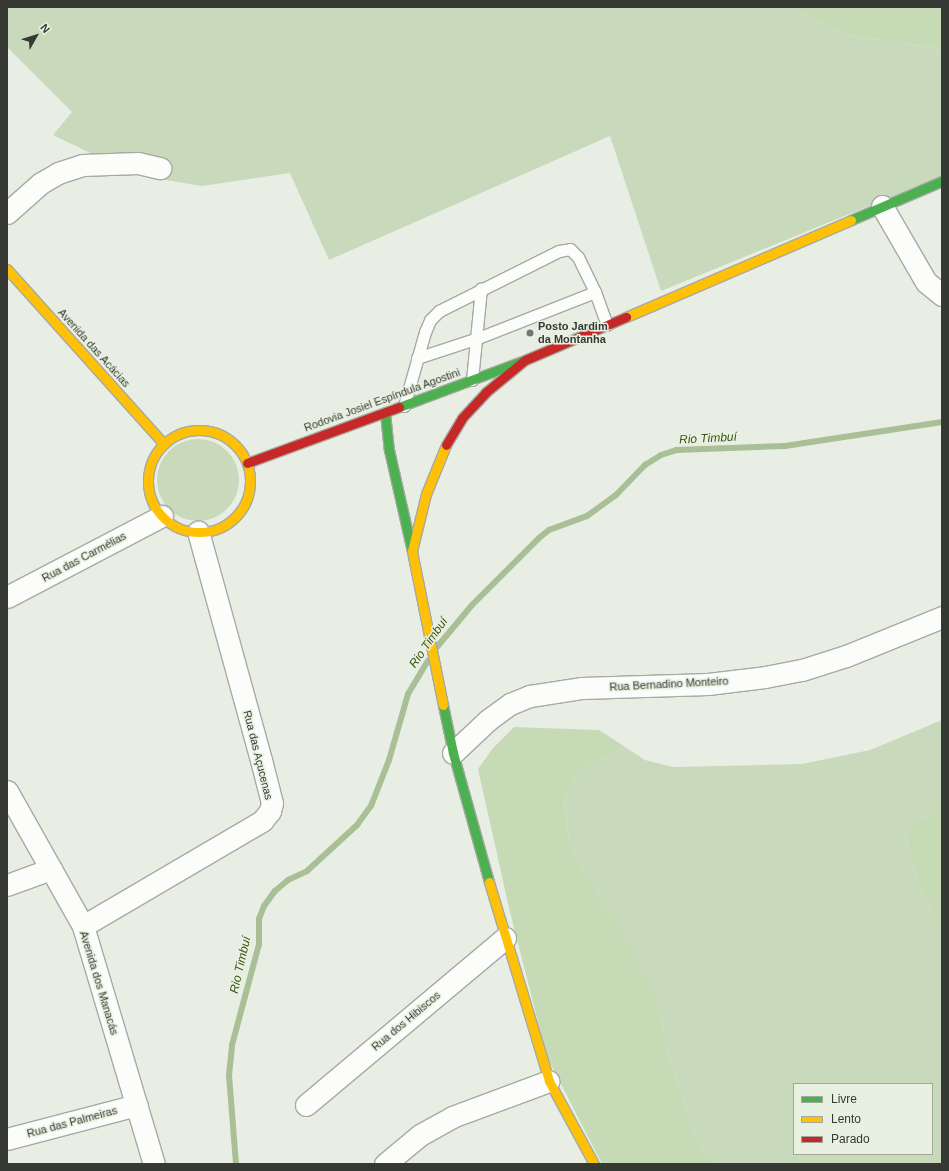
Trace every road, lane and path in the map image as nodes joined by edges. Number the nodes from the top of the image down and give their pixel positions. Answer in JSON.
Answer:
{"nodes":[{"id":1,"x":160,"y":168,"type":"dead end"},
{"id":2,"x":942,"y":181,"type":"edge"},
{"id":3,"x":882,"y":206,"type":"junction"},
{"id":4,"x":7,"y":213,"type":"edge"},
{"id":5,"x":7,"y":269,"type":"edge"},
{"id":6,"x":482,"y":288,"type":"junction"},
{"id":7,"x":595,"y":292,"type":"junction"},
{"id":8,"x":942,"y":296,"type":"edge"},
{"id":9,"x":607,"y":325,"type":"junction"},
{"id":10,"x":478,"y":338,"type":"junction"},
{"id":11,"x":417,"y":358,"type":"junction"},
{"id":12,"x":525,"y":360,"type":"junction"},
{"id":13,"x":472,"y":380,"type":"junction"},
{"id":14,"x":404,"y":406,"type":"junction"},
{"id":15,"x":385,"y":413,"type":"junction"},
{"id":16,"x":164,"y":444,"type":"junction"},
{"id":17,"x":247,"y":463,"type":"junction"},
{"id":18,"x":162,"y":516,"type":"junction"},
{"id":19,"x":198,"y":532,"type":"junction"},
{"id":20,"x":412,"y":551,"type":"junction"},
{"id":21,"x":7,"y":597,"type":"edge"},
{"id":22,"x":942,"y":618,"type":"edge"},
{"id":23,"x":453,"y":753,"type":"junction"},
{"id":24,"x":7,"y":791,"type":"edge"},
{"id":25,"x":51,"y":869,"type":"junction"},
{"id":26,"x":7,"y":885,"type":"edge"},
{"id":27,"x":83,"y":926,"type":"junction"},
{"id":28,"x":505,"y":938,"type":"junction"},
{"id":29,"x":550,"y":1081,"type":"junction"},
{"id":30,"x":137,"y":1105,"type":"junction"},
{"id":31,"x":306,"y":1105,"type":"dead end"},
{"id":32,"x":7,"y":1139,"type":"edge"},
{"id":33,"x":154,"y":1164,"type":"edge"},
{"id":34,"x":385,"y":1164,"type":"edge"},
{"id":35,"x":594,"y":1164,"type":"edge"}],
"edges":[{"from":1,"to":4,"type":"street"},
{"from":2,"to":3,"type":"main road"},
{"from":3,"to":8,"type":"street"},
{"from":3,"to":9,"type":"main road"},
{"from":5,"to":16,"type":"main road","name":"Avenida das Acácias"},
{"from":6,"to":7,"type":"lane"},
{"from":6,"to":10,"type":"lane"},
{"from":6,"to":11,"type":"lane"},
{"from":7,"to":9,"type":"lane"},
{"from":7,"to":10,"type":"lane"},
{"from":9,"to":12,"type":"main road"},
{"from":10,"to":11,"type":"lane"},
{"from":10,"to":13,"type":"lane"},
{"from":11,"to":14,"type":"lane"},
{"from":12,"to":13,"type":"main road","name":"Rodovia Josiel Espíndula Agostini"},
{"from":12,"to":20,"type":"main road"},
{"from":13,"to":14,"type":"main road","name":"Rodovia Josiel Espíndula Agostini"},
{"from":14,"to":15,"type":"main road","name":"Rodovia Josiel Espíndula Agostini"},
{"from":15,"to":17,"type":"main road","name":"Rodovia Josiel Espíndula Agostini"},
{"from":15,"to":20,"type":"main road"},
{"from":16,"to":17,"type":"main road"},
{"from":16,"to":18,"type":"main road"},
{"from":17,"to":19,"type":"main road"},
{"from":18,"to":19,"type":"main road"},
{"from":18,"to":21,"type":"street","name":"Rua das Carmélias"},
{"from":19,"to":27,"type":"street","name":"Rua das Açucenas"},
{"from":20,"to":23,"type":"main road"},
{"from":22,"to":23,"type":"street","name":"Rua Bernadino Monteiro"},
{"from":23,"to":28,"type":"main road"},
{"from":24,"to":25,"type":"street","name":"Avenida dos Manacás"},
{"from":25,"to":26,"type":"street"},
{"from":25,"to":27,"type":"street","name":"Avenida dos Manacás"},
{"from":27,"to":30,"type":"street","name":"Avenida dos Manacás"},
{"from":28,"to":29,"type":"main road"},
{"from":28,"to":31,"type":"street","name":"Rua dos Hibiscos"},
{"from":29,"to":34,"type":"street"},
{"from":29,"to":35,"type":"main road"},
{"from":30,"to":32,"type":"street","name":"Rua das Palmeiras"},
{"from":30,"to":33,"type":"street","name":"Avenida dos Manacás"}]}
